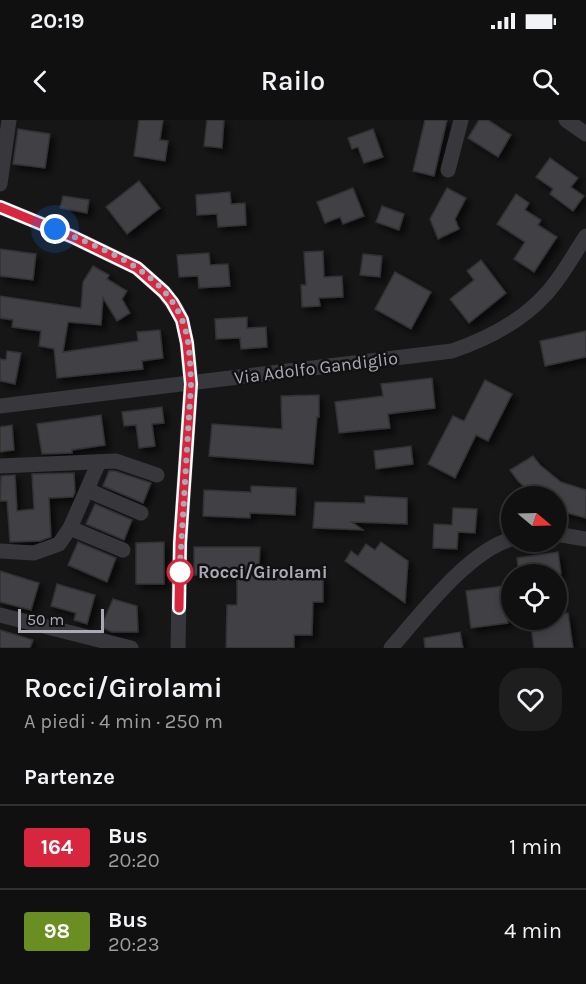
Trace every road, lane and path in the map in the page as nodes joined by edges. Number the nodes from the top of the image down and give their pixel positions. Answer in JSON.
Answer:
{"nodes":[{"id":1,"x":9,"y":120,"type":"edge"},
{"id":2,"x":462,"y":120,"type":"edge"},
{"id":3,"x":566,"y":120,"type":"edge"},
{"id":4,"x":586,"y":134,"type":"edge"},
{"id":5,"x":448,"y":170,"type":"dead end"},
{"id":6,"x":0,"y":184,"type":"edge"},
{"id":7,"x":0,"y":207,"type":"edge"},
{"id":8,"x":586,"y":236,"type":"edge"},
{"id":9,"x":191,"y":384,"type":"junction"},
{"id":10,"x":0,"y":406,"type":"edge"},
{"id":11,"x":99,"y":462,"type":"junction"},
{"id":12,"x":0,"y":466,"type":"edge"},
{"id":13,"x":157,"y":475,"type":"dead end"},
{"id":14,"x":87,"y":490,"type":"junction"},
{"id":15,"x":141,"y":513,"type":"dead end"},
{"id":16,"x":70,"y":528,"type":"junction"},
{"id":17,"x":567,"y":536,"type":"edge"},
{"id":18,"x":586,"y":539,"type":"edge"},
{"id":19,"x":501,"y":543,"type":"edge"},
{"id":20,"x":123,"y":550,"type":"dead end"},
{"id":21,"x":0,"y":551,"type":"edge"},
{"id":22,"x":0,"y":615,"type":"edge"},
{"id":23,"x":131,"y":648,"type":"edge"},
{"id":24,"x":178,"y":648,"type":"edge"},
{"id":25,"x":391,"y":648,"type":"edge"}],
"edges":[{"from":1,"to":6,"type":"street"},
{"from":2,"to":5,"type":"street"},
{"from":3,"to":4,"type":"street"},
{"from":7,"to":9,"type":"street"},
{"from":8,"to":9,"type":"street","name":"Via Adolfo Gandiglio"},
{"from":9,"to":10,"type":"street","name":"Via Adolfo Gandiglio"},
{"from":9,"to":24,"type":"street"},
{"from":11,"to":12,"type":"street"},
{"from":11,"to":13,"type":"street"},
{"from":11,"to":14,"type":"street"},
{"from":14,"to":15,"type":"street"},
{"from":14,"to":16,"type":"street"},
{"from":16,"to":20,"type":"street"},
{"from":16,"to":21,"type":"street"},
{"from":17,"to":18,"type":"street"},
{"from":19,"to":25,"type":"street"},
{"from":22,"to":23,"type":"street"}]}
